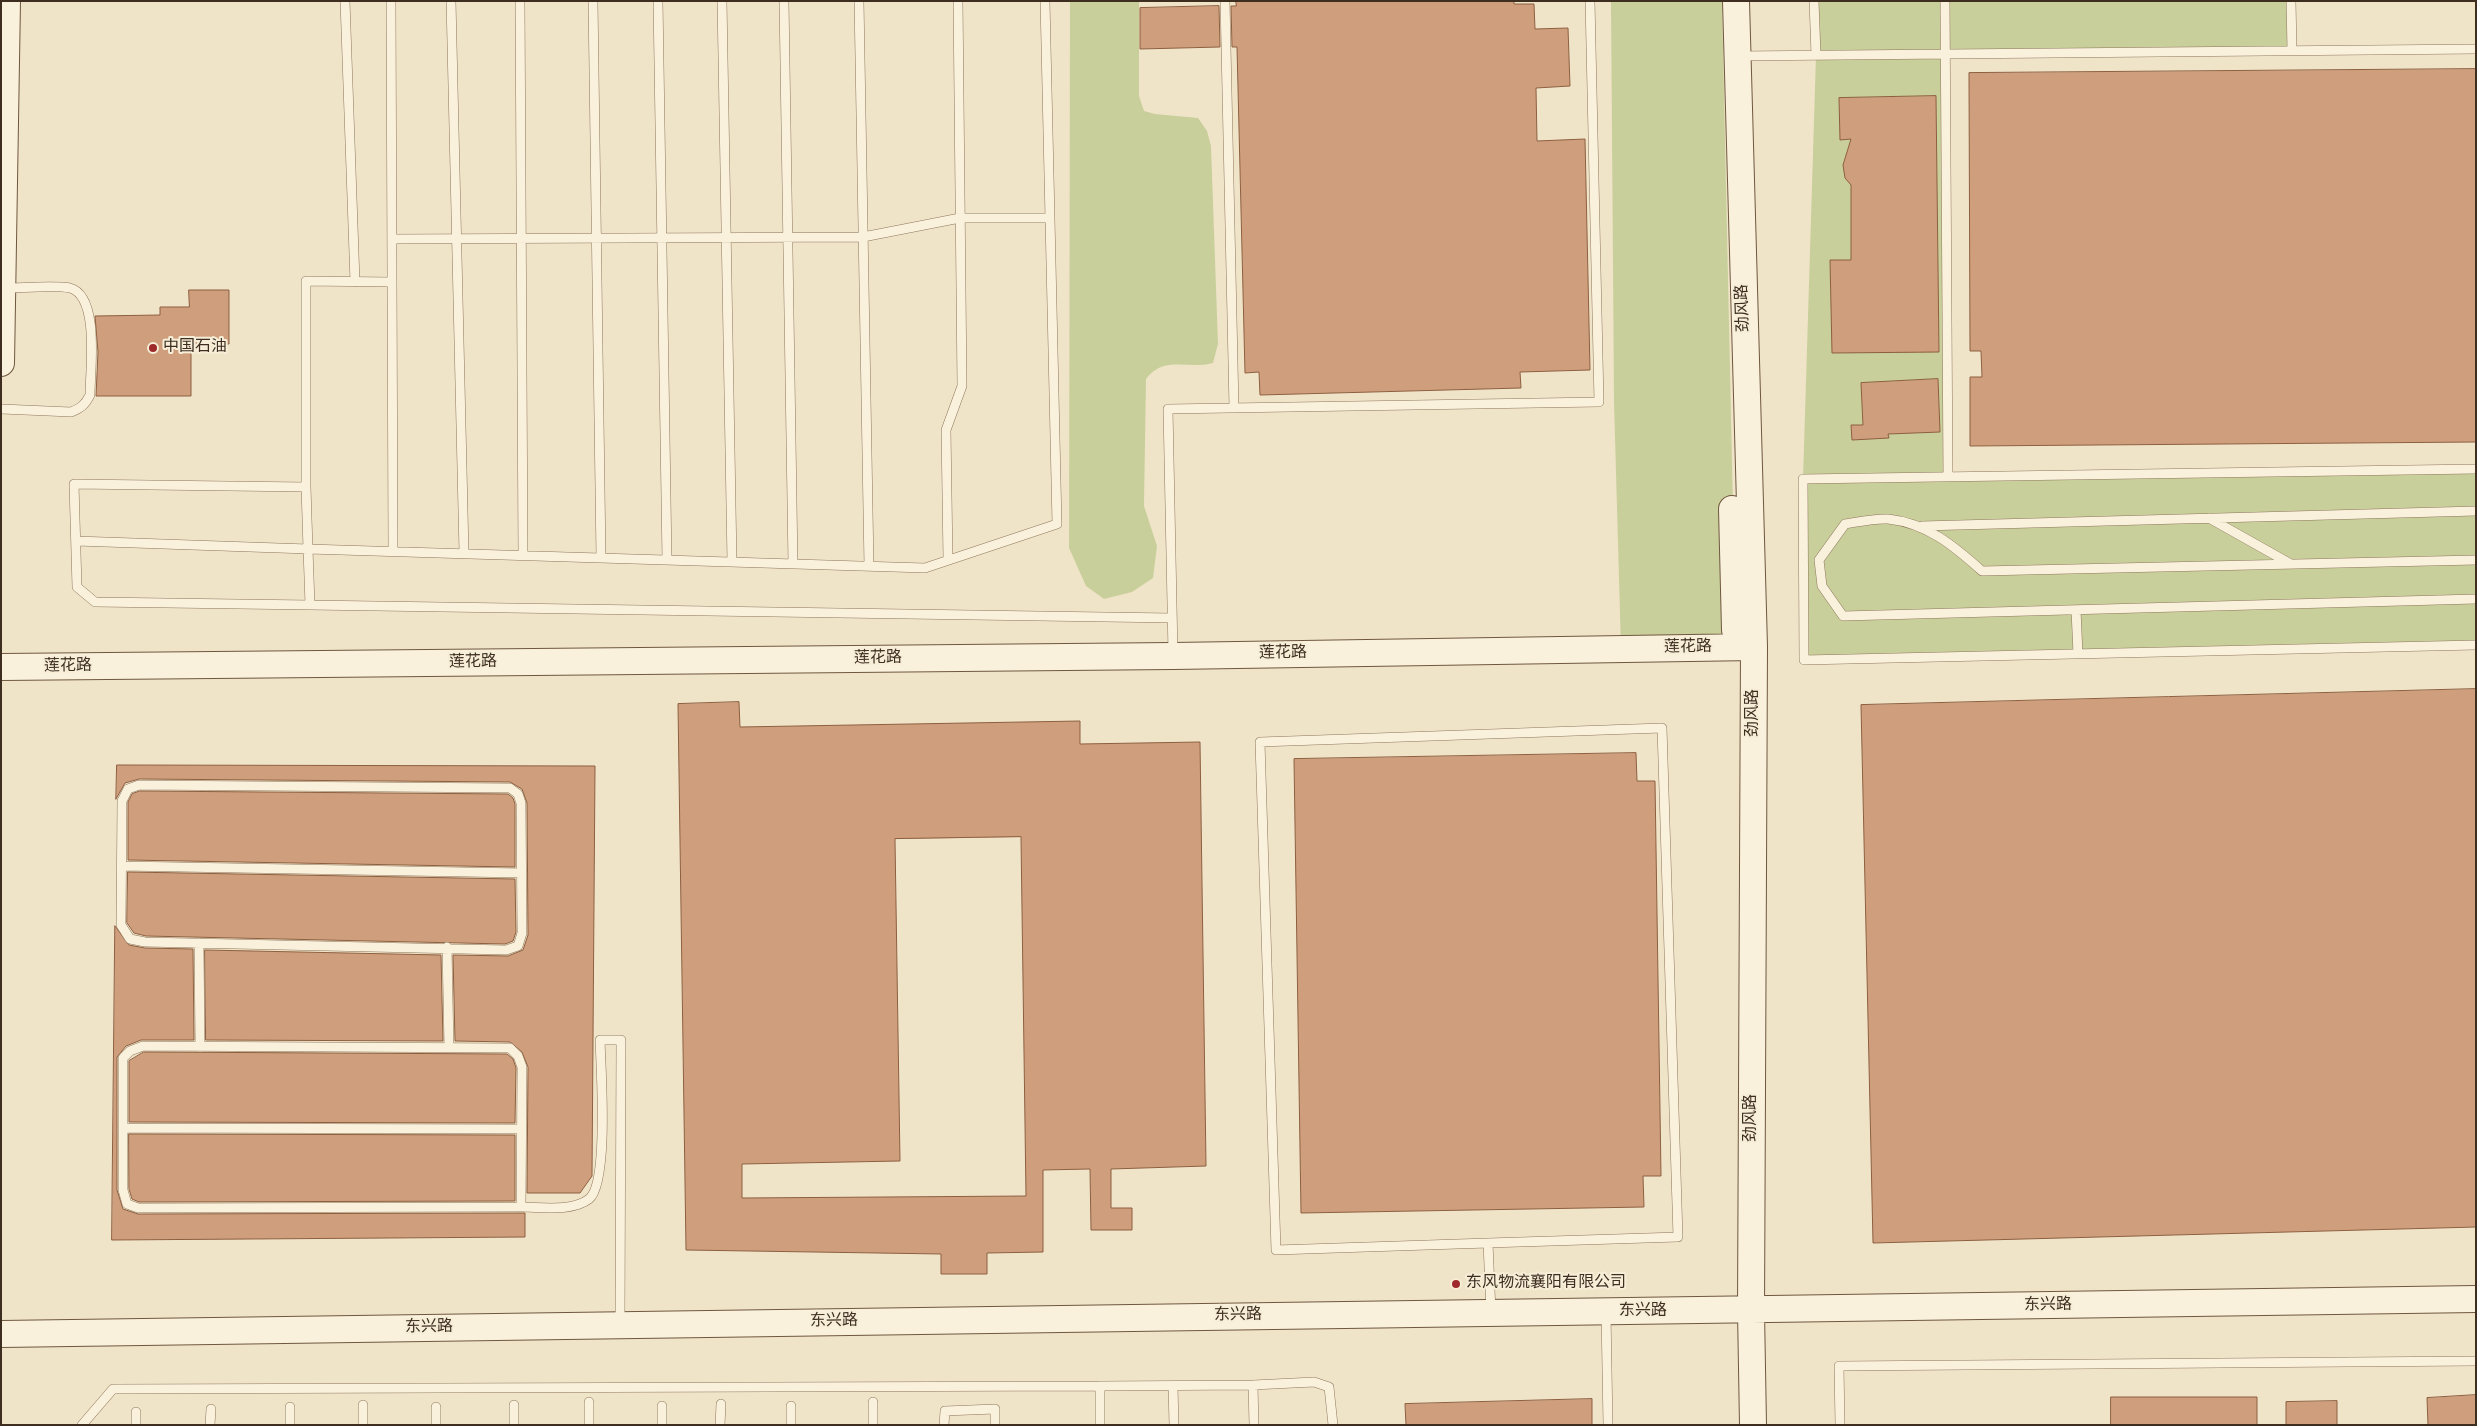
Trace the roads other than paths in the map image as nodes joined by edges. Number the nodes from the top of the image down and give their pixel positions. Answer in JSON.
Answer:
{"nodes":[{"id":1,"x":7,"y":1,"type":"edge"},
{"id":2,"x":345,"y":1,"type":"edge"},
{"id":3,"x":391,"y":1,"type":"edge"},
{"id":4,"x":451,"y":1,"type":"edge"},
{"id":5,"x":520,"y":1,"type":"edge"},
{"id":6,"x":593,"y":1,"type":"edge"},
{"id":7,"x":658,"y":1,"type":"edge"},
{"id":8,"x":722,"y":1,"type":"edge"},
{"id":9,"x":784,"y":1,"type":"edge"},
{"id":10,"x":859,"y":1,"type":"edge"},
{"id":11,"x":958,"y":1,"type":"edge"},
{"id":12,"x":1045,"y":1,"type":"edge"},
{"id":13,"x":1226,"y":1,"type":"edge"},
{"id":14,"x":1590,"y":1,"type":"edge"},
{"id":15,"x":1722,"y":1,"type":"edge"},
{"id":16,"x":1736,"y":1,"type":"edge"},
{"id":17,"x":1814,"y":1,"type":"edge"},
{"id":18,"x":1945,"y":1,"type":"edge"},
{"id":19,"x":2291,"y":1,"type":"edge"},
{"id":20,"x":2476,"y":49,"type":"edge"},
{"id":21,"x":2292,"y":50,"type":"junction"},
{"id":22,"x":1816,"y":55,"type":"junction"},
{"id":23,"x":1946,"y":55,"type":"junction"},
{"id":24,"x":1737,"y":56,"type":"junction"},
{"id":25,"x":960,"y":218,"type":"junction"},
{"id":26,"x":1050,"y":218,"type":"junction"},
{"id":27,"x":662,"y":238,"type":"junction"},
{"id":28,"x":726,"y":238,"type":"junction"},
{"id":29,"x":788,"y":238,"type":"junction"},
{"id":30,"x":863,"y":238,"type":"junction"},
{"id":31,"x":392,"y":239,"type":"junction"},
{"id":32,"x":456,"y":239,"type":"junction"},
{"id":33,"x":521,"y":239,"type":"junction"},
{"id":34,"x":596,"y":239,"type":"junction"},
{"id":35,"x":355,"y":282,"type":"junction"},
{"id":36,"x":392,"y":282,"type":"junction"},
{"id":37,"x":2,"y":288,"type":"edge"},
{"id":38,"x":1,"y":363,"type":"edge"},
{"id":39,"x":1234,"y":408,"type":"junction"},
{"id":40,"x":1,"y":409,"type":"edge"},
{"id":41,"x":2476,"y":470,"type":"edge"},
{"id":42,"x":1948,"y":476,"type":"junction"},
{"id":43,"x":306,"y":488,"type":"junction"},
{"id":44,"x":2476,"y":511,"type":"edge"},
{"id":45,"x":2208,"y":518,"type":"junction"},
{"id":46,"x":1921,"y":526,"type":"junction"},
{"id":47,"x":76,"y":541,"type":"junction"},
{"id":48,"x":308,"y":549,"type":"junction"},
{"id":49,"x":393,"y":552,"type":"junction"},
{"id":50,"x":464,"y":554,"type":"junction"},
{"id":51,"x":524,"y":555,"type":"junction"},
{"id":52,"x":601,"y":558,"type":"junction"},
{"id":53,"x":667,"y":560,"type":"junction"},
{"id":54,"x":948,"y":560,"type":"junction"},
{"id":55,"x":2476,"y":560,"type":"edge"},
{"id":56,"x":732,"y":562,"type":"junction"},
{"id":57,"x":793,"y":564,"type":"junction"},
{"id":58,"x":2291,"y":564,"type":"junction"},
{"id":59,"x":869,"y":566,"type":"junction"},
{"id":60,"x":2476,"y":600,"type":"edge"},
{"id":61,"x":310,"y":605,"type":"junction"},
{"id":62,"x":2076,"y":610,"type":"junction"},
{"id":63,"x":1172,"y":618,"type":"junction"},
{"id":64,"x":2476,"y":644,"type":"edge"},
{"id":65,"x":1745,"y":647,"type":"junction"},
{"id":66,"x":2078,"y":654,"type":"junction"},
{"id":67,"x":1173,"y":656,"type":"junction"},
{"id":68,"x":1,"y":667,"type":"edge"},
{"id":69,"x":122,"y":866,"type":"junction"},
{"id":70,"x":522,"y":872,"type":"junction"},
{"id":71,"x":199,"y":943,"type":"junction"},
{"id":72,"x":447,"y":947,"type":"junction"},
{"id":73,"x":200,"y":1046,"type":"junction"},
{"id":74,"x":449,"y":1048,"type":"junction"},
{"id":75,"x":123,"y":1128,"type":"junction"},
{"id":76,"x":522,"y":1129,"type":"junction"},
{"id":77,"x":521,"y":1207,"type":"junction"},
{"id":78,"x":1488,"y":1243,"type":"junction"},
{"id":79,"x":2476,"y":1300,"type":"edge"},
{"id":80,"x":1742,"y":1311,"type":"junction"},
{"id":81,"x":1491,"y":1312,"type":"junction"},
{"id":82,"x":1606,"y":1312,"type":"junction"},
{"id":83,"x":620,"y":1325,"type":"junction"},
{"id":84,"x":1,"y":1334,"type":"edge"},
{"id":85,"x":2476,"y":1361,"type":"edge"},
{"id":86,"x":1253,"y":1385,"type":"junction"},
{"id":87,"x":1100,"y":1386,"type":"junction"},
{"id":88,"x":1173,"y":1386,"type":"junction"},
{"id":89,"x":589,"y":1402,"type":"dead end"},
{"id":90,"x":873,"y":1402,"type":"dead end"},
{"id":91,"x":720,"y":1404,"type":"dead end"},
{"id":92,"x":363,"y":1405,"type":"dead end"},
{"id":93,"x":514,"y":1405,"type":"dead end"},
{"id":94,"x":662,"y":1406,"type":"dead end"},
{"id":95,"x":791,"y":1406,"type":"dead end"},
{"id":96,"x":290,"y":1407,"type":"dead end"},
{"id":97,"x":436,"y":1407,"type":"dead end"},
{"id":98,"x":210,"y":1409,"type":"dead end"},
{"id":99,"x":136,"y":1412,"type":"dead end"},
{"id":100,"x":82,"y":1425,"type":"edge"},
{"id":101,"x":136,"y":1425,"type":"edge"},
{"id":102,"x":210,"y":1425,"type":"edge"},
{"id":103,"x":290,"y":1425,"type":"edge"},
{"id":104,"x":363,"y":1425,"type":"edge"},
{"id":105,"x":436,"y":1425,"type":"edge"},
{"id":106,"x":514,"y":1425,"type":"edge"},
{"id":107,"x":589,"y":1425,"type":"edge"},
{"id":108,"x":662,"y":1425,"type":"edge"},
{"id":109,"x":720,"y":1425,"type":"edge"},
{"id":110,"x":791,"y":1425,"type":"edge"},
{"id":111,"x":873,"y":1425,"type":"edge"},
{"id":112,"x":944,"y":1425,"type":"edge"},
{"id":113,"x":995,"y":1425,"type":"edge"},
{"id":114,"x":1100,"y":1425,"type":"edge"},
{"id":115,"x":1174,"y":1425,"type":"edge"},
{"id":116,"x":1254,"y":1425,"type":"edge"},
{"id":117,"x":1333,"y":1425,"type":"edge"},
{"id":118,"x":1608,"y":1425,"type":"edge"},
{"id":119,"x":1735,"y":1425,"type":"edge"},
{"id":120,"x":1753,"y":1425,"type":"edge"},
{"id":121,"x":1840,"y":1425,"type":"edge"}],
"edges":[{"from":1,"to":37,"type":"street"},
{"from":2,"to":35,"type":"lane"},
{"from":3,"to":31,"type":"lane"},
{"from":4,"to":32,"type":"lane"},
{"from":5,"to":33,"type":"lane"},
{"from":6,"to":34,"type":"lane"},
{"from":7,"to":27,"type":"lane"},
{"from":8,"to":28,"type":"lane"},
{"from":9,"to":29,"type":"lane"},
{"from":10,"to":30,"type":"lane"},
{"from":11,"to":25,"type":"lane"},
{"from":12,"to":26,"type":"lane"},
{"from":13,"to":39,"type":"lane"},
{"from":14,"to":39,"type":"lane"},
{"from":15,"to":65,"type":"street","name":"劲风路"},
{"from":16,"to":24,"type":"street","name":"劲风路"},
{"from":17,"to":22,"type":"lane"},
{"from":18,"to":23,"type":"lane"},
{"from":19,"to":21,"type":"lane"},
{"from":20,"to":21,"type":"lane"},
{"from":21,"to":23,"type":"lane"},
{"from":22,"to":23,"type":"lane"},
{"from":22,"to":24,"type":"lane"},
{"from":23,"to":42,"type":"lane"},
{"from":24,"to":65,"type":"street","name":"劲风路"},
{"from":25,"to":26,"type":"lane"},
{"from":25,"to":30,"type":"lane"},
{"from":25,"to":54,"type":"lane"},
{"from":26,"to":54,"type":"lane"},
{"from":27,"to":28,"type":"lane"},
{"from":27,"to":34,"type":"lane"},
{"from":27,"to":53,"type":"lane"},
{"from":28,"to":29,"type":"lane"},
{"from":28,"to":56,"type":"lane"},
{"from":29,"to":30,"type":"lane"},
{"from":29,"to":57,"type":"lane"},
{"from":30,"to":59,"type":"lane"},
{"from":31,"to":32,"type":"lane"},
{"from":31,"to":36,"type":"lane"},
{"from":32,"to":33,"type":"lane"},
{"from":32,"to":50,"type":"lane"},
{"from":33,"to":34,"type":"lane"},
{"from":33,"to":51,"type":"lane"},
{"from":34,"to":52,"type":"lane"},
{"from":35,"to":36,"type":"lane"},
{"from":35,"to":43,"type":"lane"},
{"from":36,"to":49,"type":"lane"},
{"from":37,"to":38,"type":"street"},
{"from":37,"to":40,"type":"lane"},
{"from":39,"to":63,"type":"lane"},
{"from":41,"to":42,"type":"lane"},
{"from":42,"to":66,"type":"lane"},
{"from":43,"to":47,"type":"lane"},
{"from":43,"to":48,"type":"lane"},
{"from":44,"to":45,"type":"lane"},
{"from":45,"to":46,"type":"lane"},
{"from":45,"to":58,"type":"lane"},
{"from":46,"to":58,"type":"lane"},
{"from":46,"to":62,"type":"lane"},
{"from":47,"to":48,"type":"lane"},
{"from":47,"to":61,"type":"lane"},
{"from":48,"to":49,"type":"lane"},
{"from":48,"to":61,"type":"lane"},
{"from":49,"to":50,"type":"lane"},
{"from":50,"to":51,"type":"lane"},
{"from":51,"to":52,"type":"lane"},
{"from":52,"to":53,"type":"lane"},
{"from":53,"to":56,"type":"lane"},
{"from":54,"to":59,"type":"lane"},
{"from":55,"to":58,"type":"lane"},
{"from":56,"to":57,"type":"lane"},
{"from":57,"to":59,"type":"lane"},
{"from":60,"to":62,"type":"lane"},
{"from":61,"to":63,"type":"lane"},
{"from":62,"to":66,"type":"lane"},
{"from":63,"to":67,"type":"lane"},
{"from":64,"to":66,"type":"lane"},
{"from":65,"to":67,"type":"street","name":"莲花路"},
{"from":65,"to":80,"type":"street","name":"劲风路"},
{"from":67,"to":68,"type":"street","name":"莲花路"},
{"from":69,"to":70,"type":"lane"},
{"from":69,"to":70,"type":"lane"},
{"from":69,"to":71,"type":"lane"},
{"from":70,"to":72,"type":"lane"},
{"from":71,"to":72,"type":"lane"},
{"from":71,"to":73,"type":"lane"},
{"from":72,"to":74,"type":"lane"},
{"from":73,"to":74,"type":"lane"},
{"from":73,"to":75,"type":"lane"},
{"from":74,"to":76,"type":"lane"},
{"from":75,"to":76,"type":"lane"},
{"from":75,"to":77,"type":"lane"},
{"from":76,"to":77,"type":"lane"},
{"from":77,"to":83,"type":"lane"},
{"from":78,"to":78,"type":"lane"},
{"from":78,"to":81,"type":"lane"},
{"from":79,"to":80,"type":"street","name":"东兴路"},
{"from":80,"to":82,"type":"street","name":"东兴路"},
{"from":80,"to":119,"type":"street","name":"劲风路"},
{"from":80,"to":120,"type":"street","name":"劲风路"},
{"from":81,"to":82,"type":"street","name":"东兴路"},
{"from":81,"to":83,"type":"street","name":"东兴路"},
{"from":82,"to":118,"type":"lane"},
{"from":83,"to":84,"type":"street","name":"东兴路"},
{"from":85,"to":121,"type":"lane"},
{"from":86,"to":88,"type":"lane"},
{"from":86,"to":116,"type":"lane"},
{"from":86,"to":117,"type":"lane"},
{"from":87,"to":88,"type":"lane"},
{"from":87,"to":100,"type":"lane"},
{"from":87,"to":114,"type":"lane"},
{"from":88,"to":115,"type":"lane"},
{"from":89,"to":107,"type":"lane"},
{"from":90,"to":111,"type":"lane"},
{"from":91,"to":109,"type":"lane"},
{"from":92,"to":104,"type":"lane"},
{"from":93,"to":106,"type":"lane"},
{"from":94,"to":108,"type":"lane"},
{"from":95,"to":110,"type":"lane"},
{"from":96,"to":103,"type":"lane"},
{"from":97,"to":105,"type":"lane"},
{"from":98,"to":102,"type":"lane"},
{"from":99,"to":101,"type":"lane"},
{"from":112,"to":113,"type":"lane"}]}
